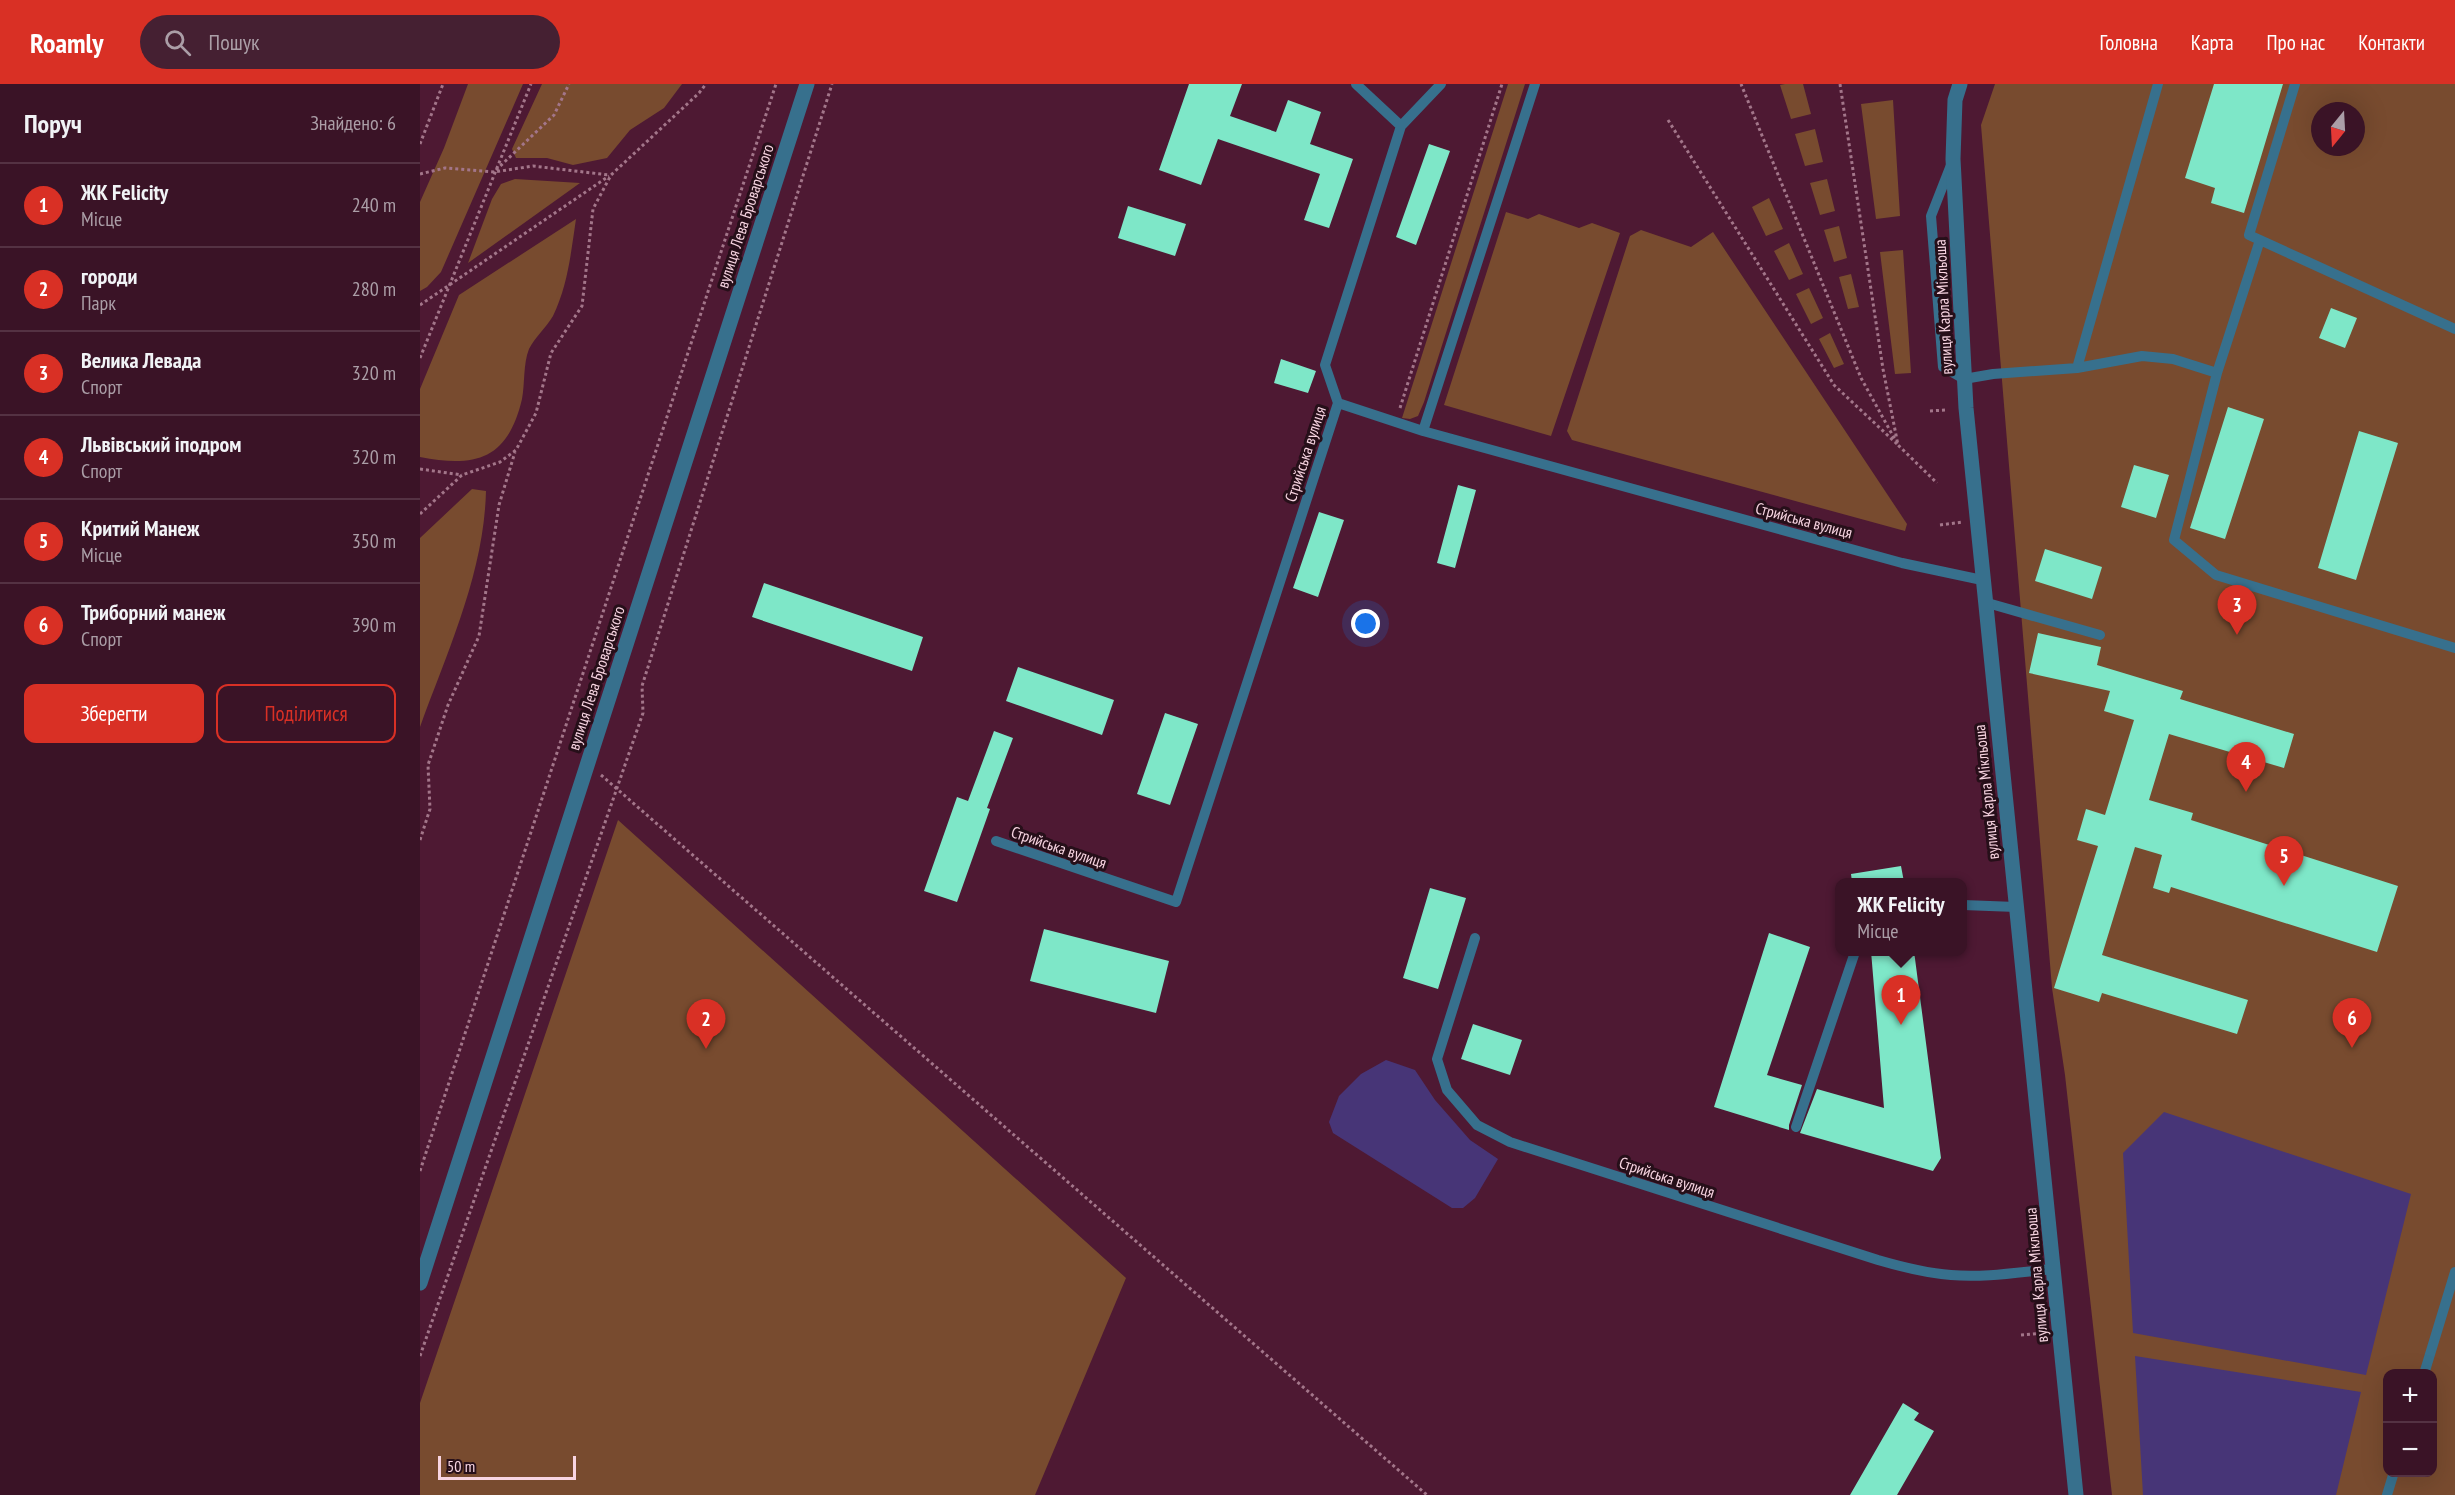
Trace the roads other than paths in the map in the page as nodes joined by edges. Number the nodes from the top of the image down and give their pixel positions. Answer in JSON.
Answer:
{"nodes":[{"id":1,"x":807,"y":84,"type":"edge"},
{"id":2,"x":1356,"y":84,"type":"edge"},
{"id":3,"x":1441,"y":84,"type":"edge"},
{"id":4,"x":1535,"y":84,"type":"edge"},
{"id":5,"x":1960,"y":84,"type":"edge"},
{"id":6,"x":2158,"y":84,"type":"edge"},
{"id":7,"x":2295,"y":84,"type":"edge"},
{"id":8,"x":1401,"y":126,"type":"junction"},
{"id":9,"x":1953,"y":159,"type":"junction"},
{"id":10,"x":2260,"y":240,"type":"junction"},
{"id":11,"x":2455,"y":329,"type":"edge"},
{"id":12,"x":2077,"y":368,"type":"junction"},
{"id":13,"x":2217,"y":373,"type":"junction"},
{"id":14,"x":1964,"y":379,"type":"junction"},
{"id":15,"x":1338,"y":403,"type":"junction"},
{"id":16,"x":1424,"y":431,"type":"junction"},
{"id":17,"x":1982,"y":580,"type":"junction"},
{"id":18,"x":1984,"y":602,"type":"junction"},
{"id":19,"x":2100,"y":635,"type":"dead end"},
{"id":20,"x":2455,"y":648,"type":"edge"},
{"id":21,"x":996,"y":841,"type":"dead end"},
{"id":22,"x":1967,"y":905,"type":"edge"},
{"id":23,"x":2016,"y":907,"type":"junction"},
{"id":24,"x":1475,"y":938,"type":"dead end"},
{"id":25,"x":1854,"y":956,"type":"edge"},
{"id":26,"x":1796,"y":1127,"type":"dead end"},
{"id":27,"x":2053,"y":1269,"type":"junction"},
{"id":28,"x":2455,"y":1272,"type":"edge"},
{"id":29,"x":420,"y":1283,"type":"edge"},
{"id":30,"x":2426,"y":1369,"type":"edge"},
{"id":31,"x":2393,"y":1477,"type":"edge"},
{"id":32,"x":2076,"y":1495,"type":"edge"},
{"id":33,"x":2387,"y":1495,"type":"edge"}],
"edges":[{"from":1,"to":29,"type":"street","name":"вулиця Лева Броварського"},
{"from":2,"to":8,"type":"lane"},
{"from":3,"to":8,"type":"lane"},
{"from":4,"to":16,"type":"lane"},
{"from":5,"to":9,"type":"street","name":"вулиця Карла Мікльоша"},
{"from":6,"to":12,"type":"lane"},
{"from":7,"to":10,"type":"lane"},
{"from":8,"to":15,"type":"lane"},
{"from":9,"to":14,"type":"street","name":"вулиця Карла Мікльоша"},
{"from":9,"to":14,"type":"lane"},
{"from":10,"to":11,"type":"lane"},
{"from":10,"to":13,"type":"lane"},
{"from":12,"to":13,"type":"lane"},
{"from":12,"to":14,"type":"lane"},
{"from":13,"to":20,"type":"lane"},
{"from":14,"to":17,"type":"street","name":"вулиця Карла Мікльоша"},
{"from":15,"to":16,"type":"lane","name":"Стрийська вулиця"},
{"from":15,"to":21,"type":"lane","name":"Стрийська вулиця"},
{"from":16,"to":17,"type":"lane","name":"Стрийська вулиця"},
{"from":17,"to":18,"type":"street","name":"вулиця Карла Мікльоша"},
{"from":18,"to":19,"type":"lane"},
{"from":18,"to":23,"type":"street","name":"вулиця Карла Мікльоша"},
{"from":22,"to":23,"type":"lane"},
{"from":23,"to":27,"type":"street","name":"вулиця Карла Мікльоша"},
{"from":24,"to":27,"type":"lane","name":"Стрийська вулиця"},
{"from":25,"to":26,"type":"lane"},
{"from":27,"to":32,"type":"street","name":"вулиця Карла Мікльоша"},
{"from":28,"to":30,"type":"lane"},
{"from":31,"to":33,"type":"lane"}]}
